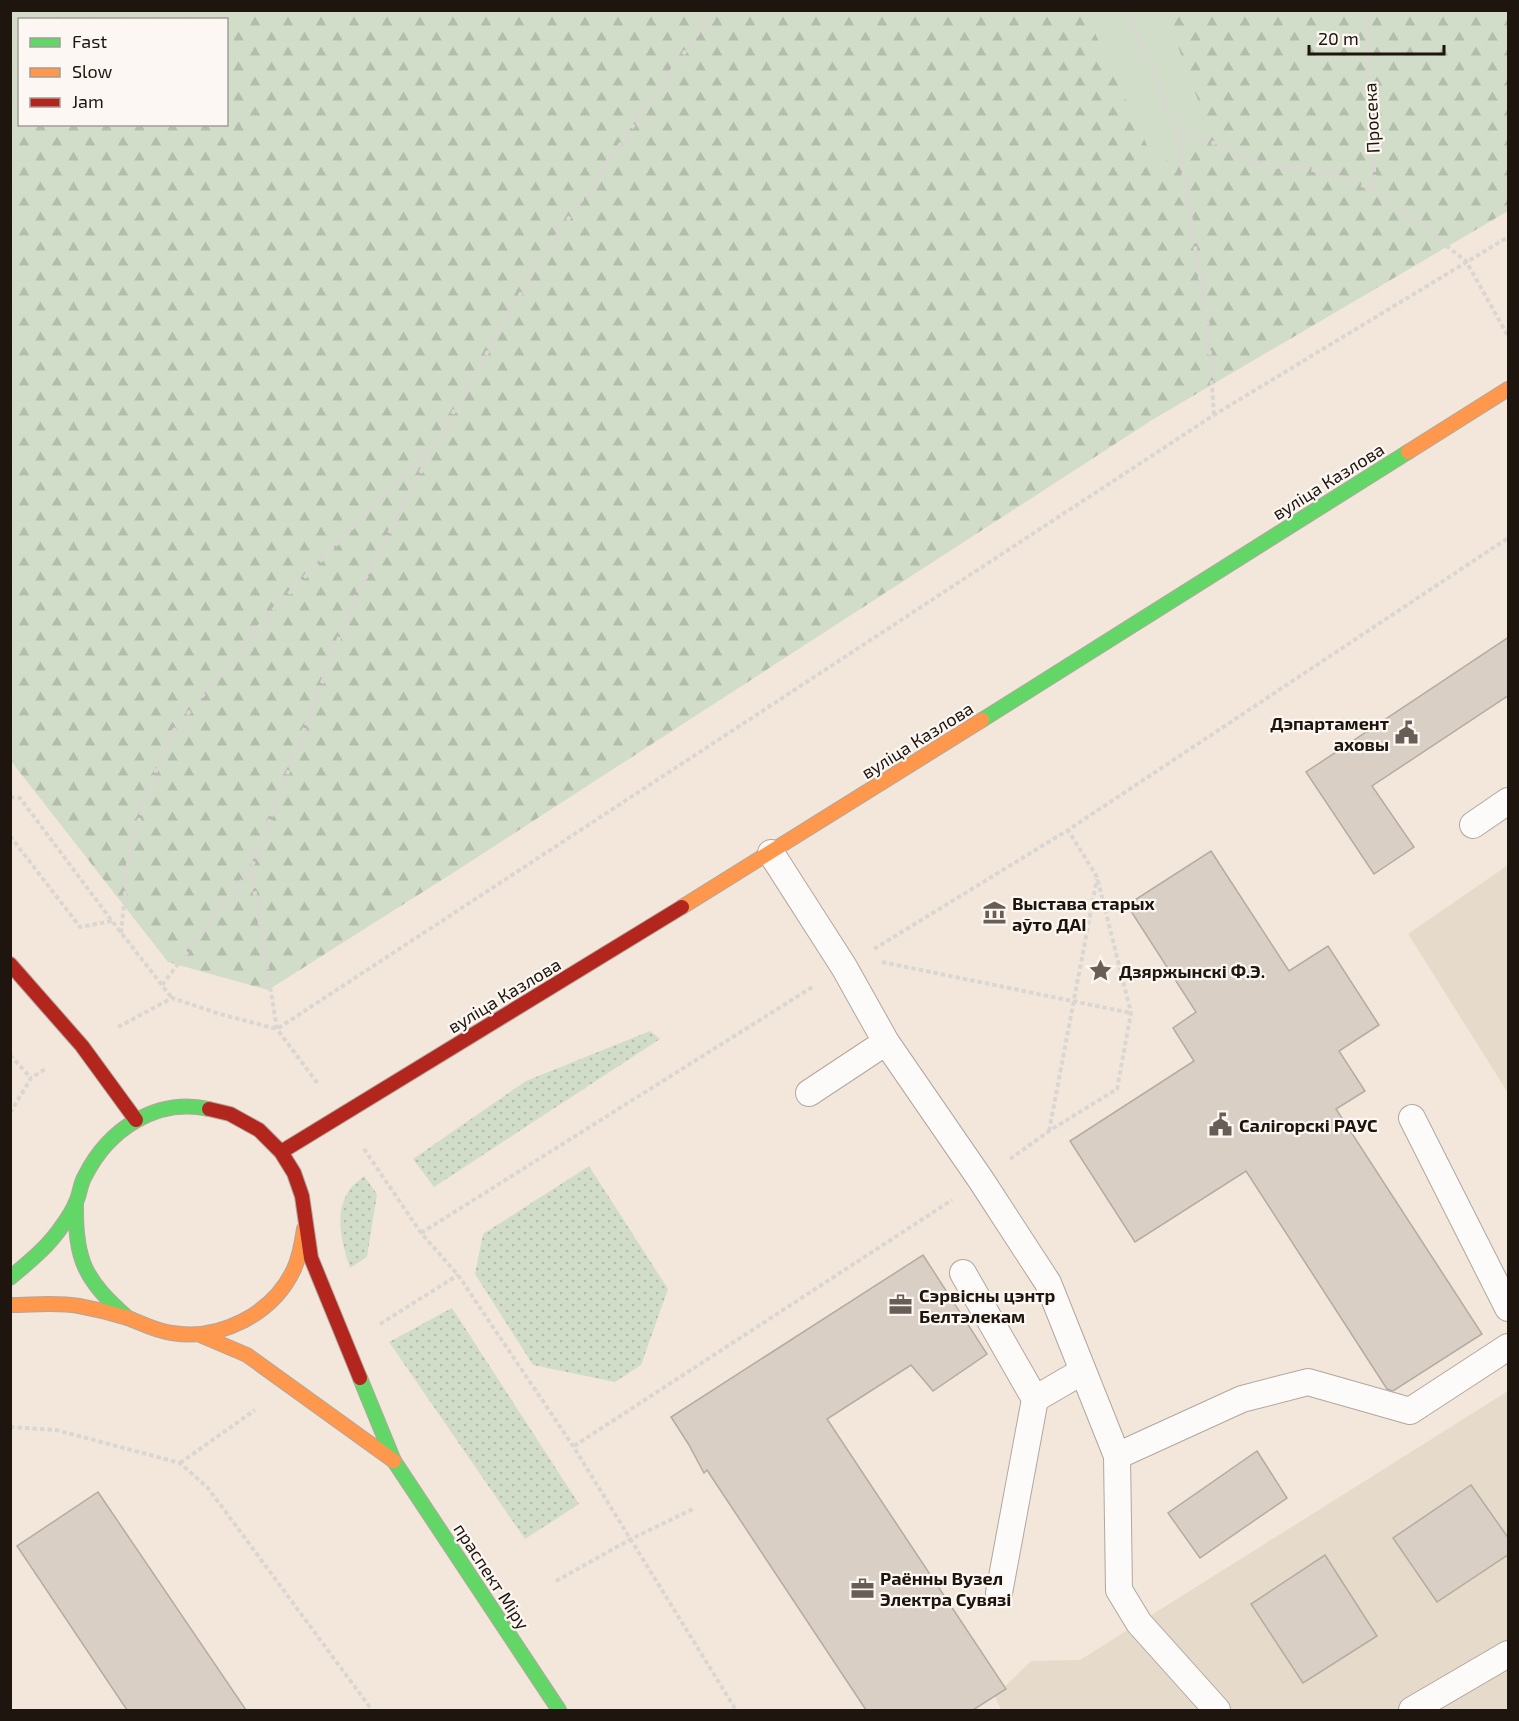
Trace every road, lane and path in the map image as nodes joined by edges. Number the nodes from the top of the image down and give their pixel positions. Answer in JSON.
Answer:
{"nodes":[{"id":1,"x":714,"y":10,"type":"edge"},
{"id":2,"x":1128,"y":10,"type":"edge"},
{"id":3,"x":1366,"y":10,"type":"edge"},
{"id":4,"x":1176,"y":127,"type":"junction"},
{"id":5,"x":1375,"y":190,"type":"junction"},
{"id":6,"x":1509,"y":237,"type":"edge"},
{"id":7,"x":1466,"y":261,"type":"junction"},
{"id":8,"x":1509,"y":336,"type":"edge"},
{"id":9,"x":1509,"y":389,"type":"edge"},
{"id":10,"x":1214,"y":416,"type":"junction"},
{"id":11,"x":438,"y":439,"type":"junction"},
{"id":12,"x":1509,"y":538,"type":"edge"},
{"id":13,"x":10,"y":797,"type":"edge"},
{"id":14,"x":1509,"y":801,"type":"edge"},
{"id":15,"x":1473,"y":825,"type":"dead end"},
{"id":16,"x":1068,"y":830,"type":"junction"},
{"id":17,"x":10,"y":836,"type":"edge"},
{"id":18,"x":771,"y":853,"type":"junction"},
{"id":19,"x":251,"y":869,"type":"junction"},
{"id":20,"x":1097,"y":877,"type":"junction"},
{"id":21,"x":112,"y":921,"type":"junction"},
{"id":22,"x":121,"y":933,"type":"junction"},
{"id":23,"x":853,"y":962,"type":"junction"},
{"id":24,"x":10,"y":963,"type":"edge"},
{"id":25,"x":162,"y":985,"type":"junction"},
{"id":26,"x":172,"y":998,"type":"junction"},
{"id":27,"x":1074,"y":1002,"type":"junction"},
{"id":28,"x":1131,"y":1013,"type":"junction"},
{"id":29,"x":277,"y":1029,"type":"junction"},
{"id":30,"x":886,"y":1042,"type":"junction"},
{"id":31,"x":82,"y":1046,"type":"junction"},
{"id":32,"x":10,"y":1055,"type":"edge"},
{"id":33,"x":31,"y":1078,"type":"junction"},
{"id":34,"x":809,"y":1093,"type":"dead end"},
{"id":35,"x":10,"y":1113,"type":"edge"},
{"id":36,"x":1412,"y":1118,"type":"dead end"},
{"id":37,"x":136,"y":1120,"type":"junction"},
{"id":38,"x":1049,"y":1131,"type":"junction"},
{"id":39,"x":281,"y":1152,"type":"junction"},
{"id":40,"x":981,"y":1180,"type":"junction"},
{"id":41,"x":76,"y":1204,"type":"junction"},
{"id":42,"x":305,"y":1221,"type":"junction"},
{"id":43,"x":963,"y":1273,"type":"dead end"},
{"id":44,"x":10,"y":1278,"type":"edge"},
{"id":45,"x":10,"y":1305,"type":"edge"},
{"id":46,"x":1509,"y":1308,"type":"edge"},
{"id":47,"x":130,"y":1319,"type":"junction"},
{"id":48,"x":200,"y":1335,"type":"junction"},
{"id":49,"x":1509,"y":1347,"type":"edge"},
{"id":50,"x":1083,"y":1371,"type":"junction"},
{"id":51,"x":1035,"y":1399,"type":"junction"},
{"id":52,"x":10,"y":1427,"type":"edge"},
{"id":53,"x":573,"y":1446,"type":"junction"},
{"id":54,"x":1117,"y":1456,"type":"junction"},
{"id":55,"x":394,"y":1461,"type":"junction"},
{"id":56,"x":695,"y":1508,"type":"dead end"},
{"id":57,"x":630,"y":1539,"type":"junction"},
{"id":58,"x":556,"y":1581,"type":"dead end"},
{"id":59,"x":999,"y":1593,"type":"dead end"},
{"id":60,"x":1509,"y":1654,"type":"edge"},
{"id":61,"x":372,"y":1710,"type":"edge"},
{"id":62,"x":559,"y":1710,"type":"edge"},
{"id":63,"x":736,"y":1710,"type":"edge"},
{"id":64,"x":1217,"y":1710,"type":"edge"},
{"id":65,"x":1412,"y":1710,"type":"edge"}],
"edges":[{"from":1,"to":11,"type":"path"},
{"from":2,"to":4,"type":"path"},
{"from":3,"to":5,"type":"path","name":"Просека"},
{"from":4,"to":5,"type":"path"},
{"from":4,"to":10,"type":"path"},
{"from":5,"to":7,"type":"path"},
{"from":6,"to":7,"type":"path"},
{"from":7,"to":8,"type":"path"},
{"from":7,"to":10,"type":"path"},
{"from":9,"to":18,"type":"main road","name":"вуліца Казлова"},
{"from":10,"to":29,"type":"path"},
{"from":11,"to":19,"type":"path"},
{"from":11,"to":22,"type":"path"},
{"from":12,"to":16,"type":"path"},
{"from":13,"to":21,"type":"path"},
{"from":14,"to":15,"type":"lane"},
{"from":16,"to":20,"type":"path"},
{"from":16,"to":23,"type":"path"},
{"from":17,"to":21,"type":"path"},
{"from":18,"to":23,"type":"lane"},
{"from":18,"to":39,"type":"main road","name":"вуліца Казлова"},
{"from":19,"to":25,"type":"path"},
{"from":19,"to":29,"type":"path"},
{"from":20,"to":27,"type":"path"},
{"from":20,"to":28,"type":"path"},
{"from":21,"to":22,"type":"path"},
{"from":22,"to":25,"type":"path"},
{"from":23,"to":27,"type":"path"},
{"from":23,"to":30,"type":"lane"},
{"from":23,"to":53,"type":"path"},
{"from":24,"to":31,"type":"main road"},
{"from":25,"to":26,"type":"path"},
{"from":26,"to":29,"type":"path"},
{"from":26,"to":31,"type":"path"},
{"from":27,"to":28,"type":"path"},
{"from":27,"to":38,"type":"path"},
{"from":28,"to":38,"type":"path"},
{"from":30,"to":34,"type":"lane"},
{"from":30,"to":40,"type":"lane"},
{"from":31,"to":33,"type":"path"},
{"from":31,"to":37,"type":"main road"},
{"from":32,"to":33,"type":"path"},
{"from":33,"to":35,"type":"path"},
{"from":36,"to":46,"type":"lane"},
{"from":37,"to":39,"type":"main road"},
{"from":37,"to":41,"type":"main road"},
{"from":38,"to":40,"type":"path"},
{"from":39,"to":42,"type":"main road"},
{"from":40,"to":50,"type":"lane"},
{"from":40,"to":53,"type":"path"},
{"from":41,"to":44,"type":"main road"},
{"from":41,"to":47,"type":"main road"},
{"from":42,"to":48,"type":"main road"},
{"from":42,"to":55,"type":"main road"},
{"from":43,"to":51,"type":"lane"},
{"from":45,"to":47,"type":"main road"},
{"from":47,"to":48,"type":"main road"},
{"from":48,"to":55,"type":"main road"},
{"from":49,"to":54,"type":"lane"},
{"from":50,"to":51,"type":"lane"},
{"from":50,"to":54,"type":"lane"},
{"from":51,"to":59,"type":"lane"},
{"from":52,"to":61,"type":"path"},
{"from":53,"to":57,"type":"path"},
{"from":54,"to":64,"type":"lane"},
{"from":55,"to":62,"type":"main road","name":"праспект Міру"},
{"from":56,"to":57,"type":"path"},
{"from":57,"to":58,"type":"path"},
{"from":57,"to":63,"type":"path"},
{"from":60,"to":65,"type":"lane"}]}
